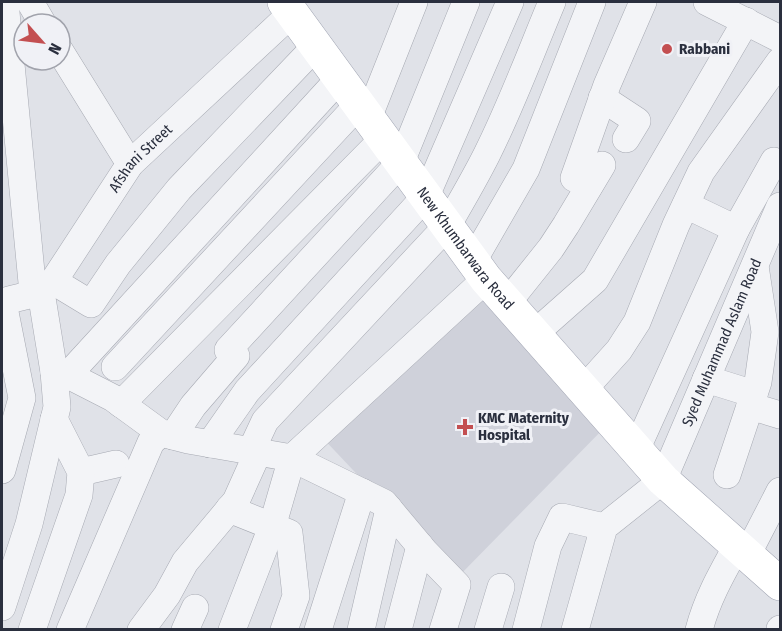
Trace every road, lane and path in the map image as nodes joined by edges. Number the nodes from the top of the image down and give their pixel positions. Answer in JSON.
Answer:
{"nodes":[{"id":1,"x":5,"y":2,"type":"edge"},
{"id":2,"x":414,"y":2,"type":"edge"},
{"id":3,"x":466,"y":2,"type":"edge"},
{"id":4,"x":510,"y":2,"type":"edge"},
{"id":5,"x":552,"y":2,"type":"edge"},
{"id":6,"x":592,"y":2,"type":"edge"},
{"id":7,"x":644,"y":2,"type":"edge"},
{"id":8,"x":707,"y":2,"type":"edge"},
{"id":9,"x":295,"y":9,"type":"edge"},
{"id":10,"x":742,"y":13,"type":"edge"},
{"id":11,"x":779,"y":39,"type":"edge"},
{"id":12,"x":316,"y":46,"type":"junction"},
{"id":13,"x":72,"y":70,"type":"edge"},
{"id":14,"x":340,"y":78,"type":"junction"},
{"id":15,"x":602,"y":98,"type":"junction"},
{"id":16,"x":378,"y":131,"type":"junction"},
{"id":17,"x":626,"y":139,"type":"dead end"},
{"id":18,"x":130,"y":164,"type":"junction"},
{"id":19,"x":780,"y":165,"type":"edge"},
{"id":20,"x":426,"y":196,"type":"junction"},
{"id":21,"x":686,"y":205,"type":"junction"},
{"id":22,"x":780,"y":206,"type":"edge"},
{"id":23,"x":447,"y":226,"type":"junction"},
{"id":24,"x":736,"y":229,"type":"junction"},
{"id":25,"x":755,"y":266,"type":"junction"},
{"id":26,"x":489,"y":281,"type":"junction"},
{"id":27,"x":43,"y":288,"type":"junction"},
{"id":28,"x":2,"y":302,"type":"edge"},
{"id":29,"x":163,"y":315,"type":"junction"},
{"id":30,"x":534,"y":334,"type":"junction"},
{"id":31,"x":188,"y":337,"type":"junction"},
{"id":32,"x":115,"y":367,"type":"dead end"},
{"id":33,"x":61,"y":373,"type":"junction"},
{"id":34,"x":706,"y":379,"type":"junction"},
{"id":35,"x":583,"y":390,"type":"junction"},
{"id":36,"x":752,"y":400,"type":"junction"},
{"id":37,"x":121,"y":404,"type":"junction"},
{"id":38,"x":780,"y":415,"type":"edge"},
{"id":39,"x":54,"y":419,"type":"junction"},
{"id":40,"x":8,"y":424,"type":"edge"},
{"id":41,"x":167,"y":434,"type":"junction"},
{"id":42,"x":210,"y":444,"type":"junction"},
{"id":43,"x":636,"y":450,"type":"junction"},
{"id":44,"x":254,"y":451,"type":"junction"},
{"id":45,"x":292,"y":458,"type":"junction"},
{"id":46,"x":116,"y":464,"type":"dead end"},
{"id":47,"x":2,"y":470,"type":"edge"},
{"id":48,"x":81,"y":472,"type":"junction"},
{"id":49,"x":727,"y":475,"type":"dead end"},
{"id":50,"x":663,"y":480,"type":"junction"},
{"id":51,"x":780,"y":491,"type":"edge"},
{"id":52,"x":362,"y":492,"type":"junction"},
{"id":53,"x":229,"y":509,"type":"junction"},
{"id":54,"x":389,"y":509,"type":"junction"},
{"id":55,"x":604,"y":526,"type":"junction"},
{"id":56,"x":272,"y":527,"type":"junction"},
{"id":57,"x":420,"y":546,"type":"junction"},
{"id":58,"x":742,"y":551,"type":"junction"},
{"id":59,"x":780,"y":584,"type":"edge"},
{"id":60,"x":501,"y":587,"type":"dead end"},
{"id":61,"x":296,"y":596,"type":"junction"},
{"id":62,"x":2,"y":607,"type":"edge"},
{"id":63,"x":321,"y":618,"type":"edge"},
{"id":64,"x":35,"y":621,"type":"edge"},
{"id":65,"x":76,"y":628,"type":"edge"},
{"id":66,"x":141,"y":630,"type":"edge"},
{"id":67,"x":231,"y":630,"type":"edge"},
{"id":68,"x":284,"y":630,"type":"edge"},
{"id":69,"x":361,"y":630,"type":"edge"},
{"id":70,"x":398,"y":630,"type":"edge"},
{"id":71,"x":443,"y":630,"type":"edge"},
{"id":72,"x":488,"y":630,"type":"edge"},
{"id":73,"x":526,"y":630,"type":"edge"},
{"id":74,"x":575,"y":630,"type":"edge"},
{"id":75,"x":699,"y":630,"type":"edge"}],
"edges":[{"from":1,"to":27,"type":"street"},
{"from":2,"to":16,"type":"street"},
{"from":3,"to":16,"type":"street"},
{"from":4,"to":20,"type":"street"},
{"from":5,"to":23,"type":"street"},
{"from":6,"to":26,"type":"street"},
{"from":7,"to":15,"type":"street"},
{"from":8,"to":10,"type":"street"},
{"from":9,"to":12,"type":"main road","name":"New Khumbarwara Road"},
{"from":9,"to":18,"type":"street","name":"Afshani Street"},
{"from":10,"to":11,"type":"street"},
{"from":10,"to":30,"type":"street"},
{"from":11,"to":21,"type":"street"},
{"from":12,"to":14,"type":"main road","name":"New Khumbarwara Road"},
{"from":12,"to":27,"type":"street"},
{"from":13,"to":18,"type":"street"},
{"from":14,"to":16,"type":"main road","name":"New Khumbarwara Road"},
{"from":14,"to":33,"type":"street"},
{"from":15,"to":17,"type":"street"},
{"from":15,"to":26,"type":"street"},
{"from":16,"to":20,"type":"main road","name":"New Khumbarwara Road"},
{"from":16,"to":29,"type":"street"},
{"from":16,"to":31,"type":"street"},
{"from":16,"to":41,"type":"street"},
{"from":18,"to":27,"type":"street","name":"Afshani Street"},
{"from":19,"to":24,"type":"street"},
{"from":20,"to":23,"type":"main road","name":"New Khumbarwara Road"},
{"from":20,"to":42,"type":"street"},
{"from":21,"to":24,"type":"street"},
{"from":21,"to":35,"type":"street"},
{"from":22,"to":25,"type":"street","name":"Syed Muhammad Aslam Road"},
{"from":23,"to":26,"type":"main road","name":"New Khumbarwara Road"},
{"from":23,"to":44,"type":"street"},
{"from":24,"to":43,"type":"street"},
{"from":25,"to":34,"type":"street","name":"Syed Muhammad Aslam Road"},
{"from":25,"to":36,"type":"street"},
{"from":26,"to":30,"type":"main road","name":"New Khumbarwara Road"},
{"from":26,"to":45,"type":"street"},
{"from":27,"to":28,"type":"street"},
{"from":27,"to":33,"type":"street"},
{"from":28,"to":40,"type":"street"},
{"from":29,"to":31,"type":"street"},
{"from":29,"to":32,"type":"street"},
{"from":30,"to":35,"type":"main road","name":"New Khumbarwara Road"},
{"from":31,"to":37,"type":"street"},
{"from":33,"to":37,"type":"street"},
{"from":33,"to":39,"type":"street"},
{"from":34,"to":36,"type":"street"},
{"from":34,"to":50,"type":"street","name":"Syed Muhammad Aslam Road"},
{"from":35,"to":43,"type":"main road","name":"New Khumbarwara Road"},
{"from":36,"to":38,"type":"street"},
{"from":36,"to":49,"type":"street"},
{"from":37,"to":41,"type":"street"},
{"from":39,"to":48,"type":"street"},
{"from":39,"to":62,"type":"street"},
{"from":40,"to":47,"type":"street"},
{"from":41,"to":42,"type":"street"},
{"from":41,"to":65,"type":"street"},
{"from":42,"to":44,"type":"street"},
{"from":43,"to":50,"type":"main road","name":"New Khumbarwara Road"},
{"from":44,"to":45,"type":"street"},
{"from":44,"to":53,"type":"street"},
{"from":45,"to":52,"type":"street"},
{"from":45,"to":56,"type":"street"},
{"from":46,"to":48,"type":"street"},
{"from":48,"to":64,"type":"street"},
{"from":50,"to":55,"type":"street"},
{"from":50,"to":58,"type":"main road","name":"New Khumbarwara Road"},
{"from":51,"to":58,"type":"street"},
{"from":52,"to":54,"type":"street"},
{"from":52,"to":63,"type":"street"},
{"from":53,"to":56,"type":"street"},
{"from":53,"to":66,"type":"street"},
{"from":54,"to":57,"type":"street"},
{"from":54,"to":69,"type":"street"},
{"from":55,"to":73,"type":"street"},
{"from":55,"to":74,"type":"street"},
{"from":56,"to":61,"type":"street"},
{"from":56,"to":67,"type":"street"},
{"from":57,"to":70,"type":"street"},
{"from":57,"to":71,"type":"street"},
{"from":58,"to":59,"type":"main road","name":"New Khumbarwara Road"},
{"from":58,"to":75,"type":"street"},
{"from":60,"to":72,"type":"street"},
{"from":61,"to":63,"type":"street"},
{"from":61,"to":68,"type":"street"},
{"from":64,"to":65,"type":"street"}]}
